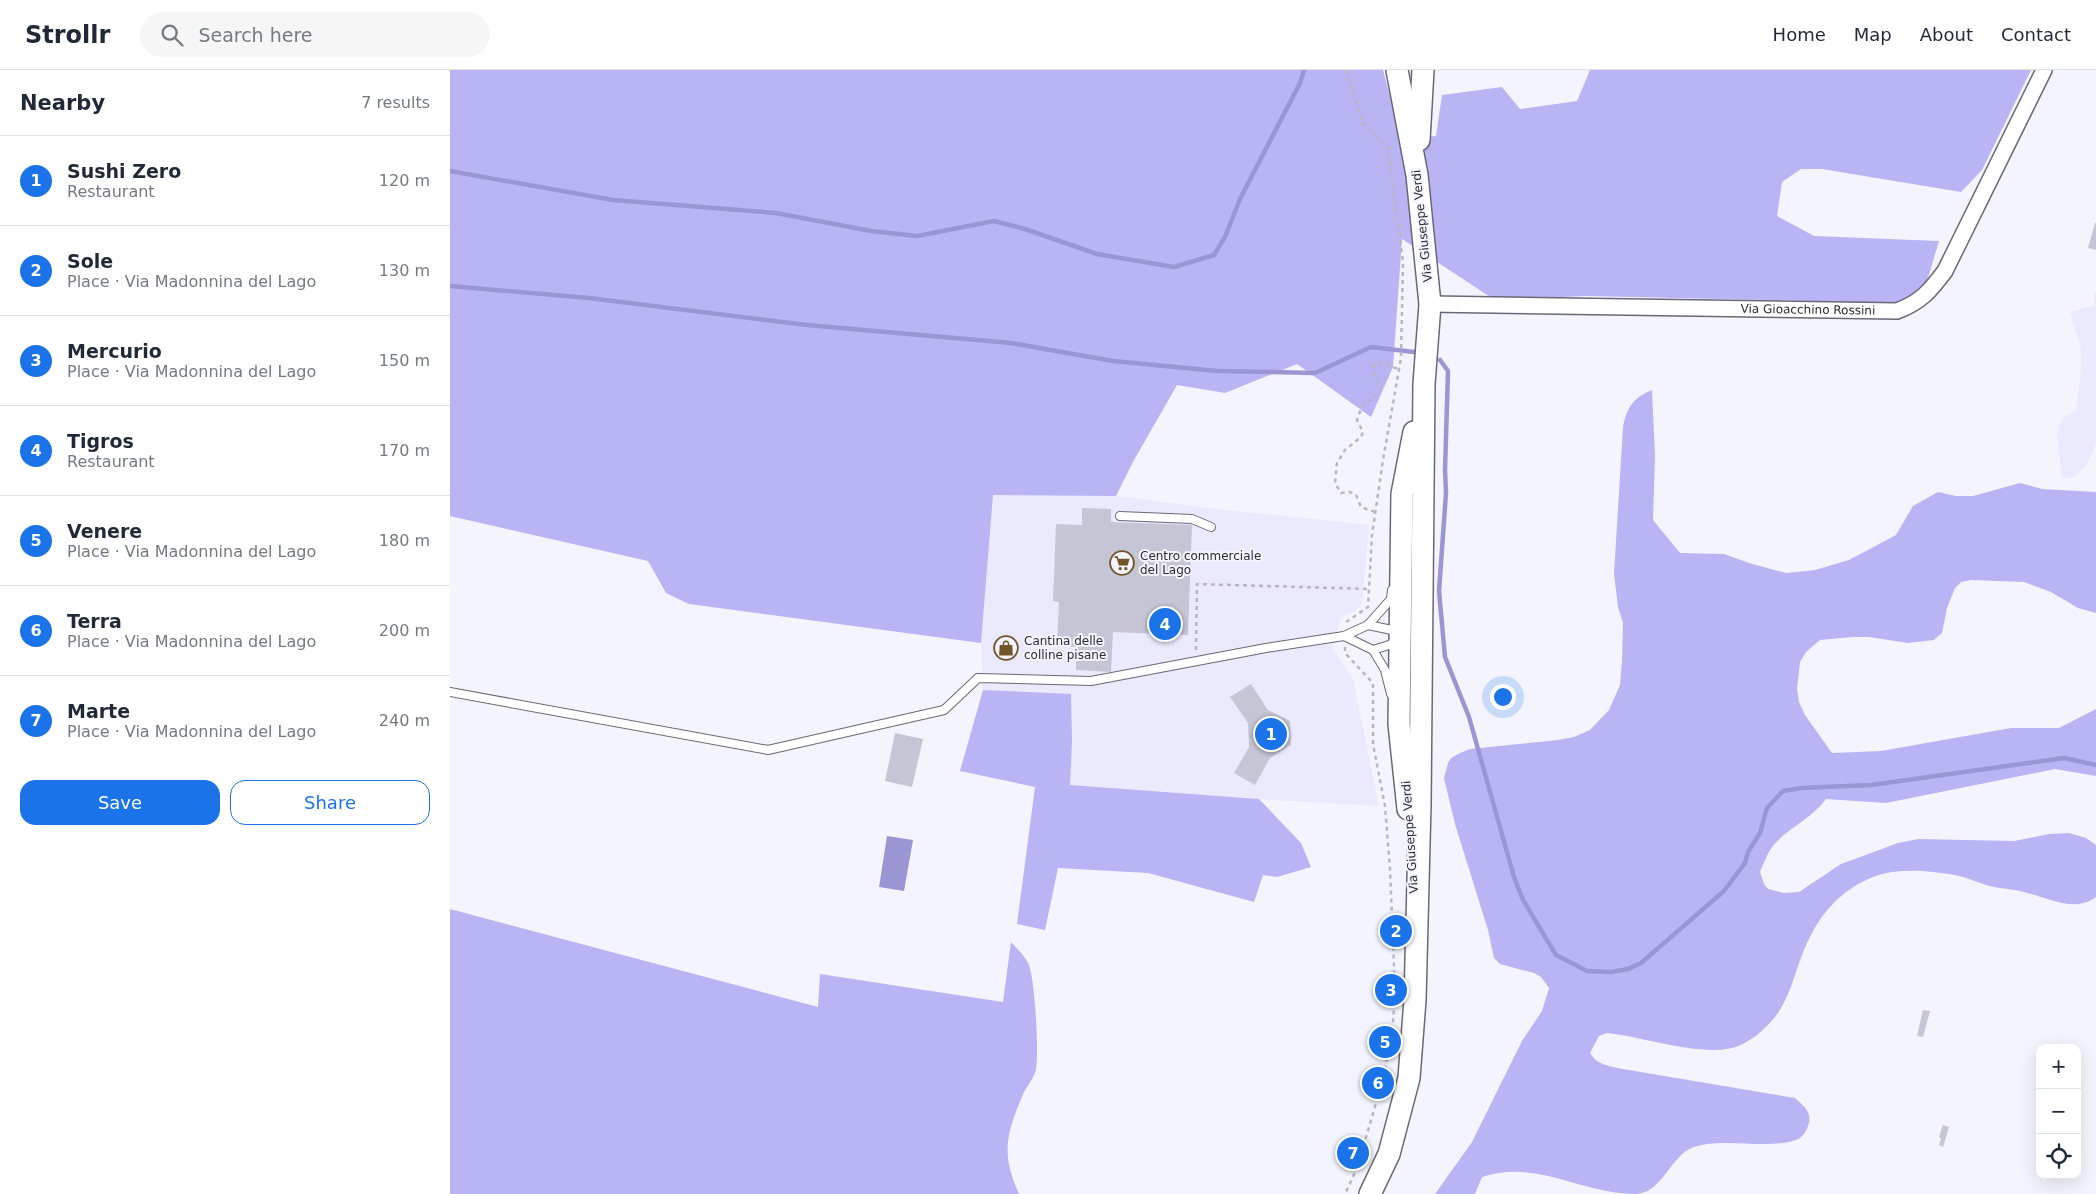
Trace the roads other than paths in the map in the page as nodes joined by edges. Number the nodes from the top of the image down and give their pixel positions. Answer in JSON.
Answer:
{"nodes":[{"id":1,"x":1397,"y":70,"type":"edge"},
{"id":2,"x":1423,"y":70,"type":"edge"},
{"id":3,"x":2044,"y":70,"type":"edge"},
{"id":4,"x":1417,"y":175,"type":"junction"},
{"id":5,"x":1430,"y":304,"type":"junction"},
{"id":6,"x":1424,"y":384,"type":"junction"},
{"id":7,"x":1402,"y":494,"type":"junction"},
{"id":8,"x":1120,"y":516,"type":"dead end"},
{"id":9,"x":1211,"y":527,"type":"dead end"},
{"id":10,"x":1422,"y":536,"type":"junction"},
{"id":11,"x":1368,"y":625,"type":"junction"},
{"id":12,"x":1344,"y":636,"type":"junction"},
{"id":13,"x":1401,"y":638,"type":"junction"},
{"id":14,"x":1373,"y":650,"type":"junction"},
{"id":15,"x":450,"y":692,"type":"edge"},
{"id":16,"x":1398,"y":724,"type":"junction"},
{"id":17,"x":1420,"y":728,"type":"junction"},
{"id":18,"x":1417,"y":927,"type":"junction"},
{"id":19,"x":1370,"y":1194,"type":"edge"}],
"edges":[{"from":1,"to":4,"type":"main road","name":"Via Giuseppe Verdi"},
{"from":2,"to":4,"type":"main road"},
{"from":3,"to":5,"type":"street","name":"Via Gioacchino Rossini"},
{"from":4,"to":5,"type":"main road","name":"Via Giuseppe Verdi"},
{"from":5,"to":6,"type":"main road","name":"Via Giuseppe Verdi"},
{"from":6,"to":7,"type":"main road","name":"Via Giuseppe Verdi"},
{"from":6,"to":10,"type":"main road","name":"Via Giuseppe Verdi"},
{"from":7,"to":11,"type":"lane"},
{"from":7,"to":13,"type":"main road","name":"Via Giuseppe Verdi"},
{"from":8,"to":9,"type":"lane"},
{"from":10,"to":13,"type":"main road","name":"Via Giuseppe Verdi"},
{"from":10,"to":17,"type":"main road","name":"Via Giuseppe Verdi"},
{"from":11,"to":12,"type":"lane"},
{"from":11,"to":13,"type":"lane"},
{"from":12,"to":14,"type":"lane"},
{"from":12,"to":15,"type":"lane"},
{"from":13,"to":14,"type":"lane"},
{"from":13,"to":16,"type":"main road","name":"Via Giuseppe Verdi"},
{"from":13,"to":17,"type":"main road","name":"Via Giuseppe Verdi"},
{"from":14,"to":16,"type":"lane"},
{"from":16,"to":18,"type":"main road","name":"Via Giuseppe Verdi"},
{"from":17,"to":18,"type":"main road","name":"Via Giuseppe Verdi"},
{"from":18,"to":19,"type":"main road"}]}
